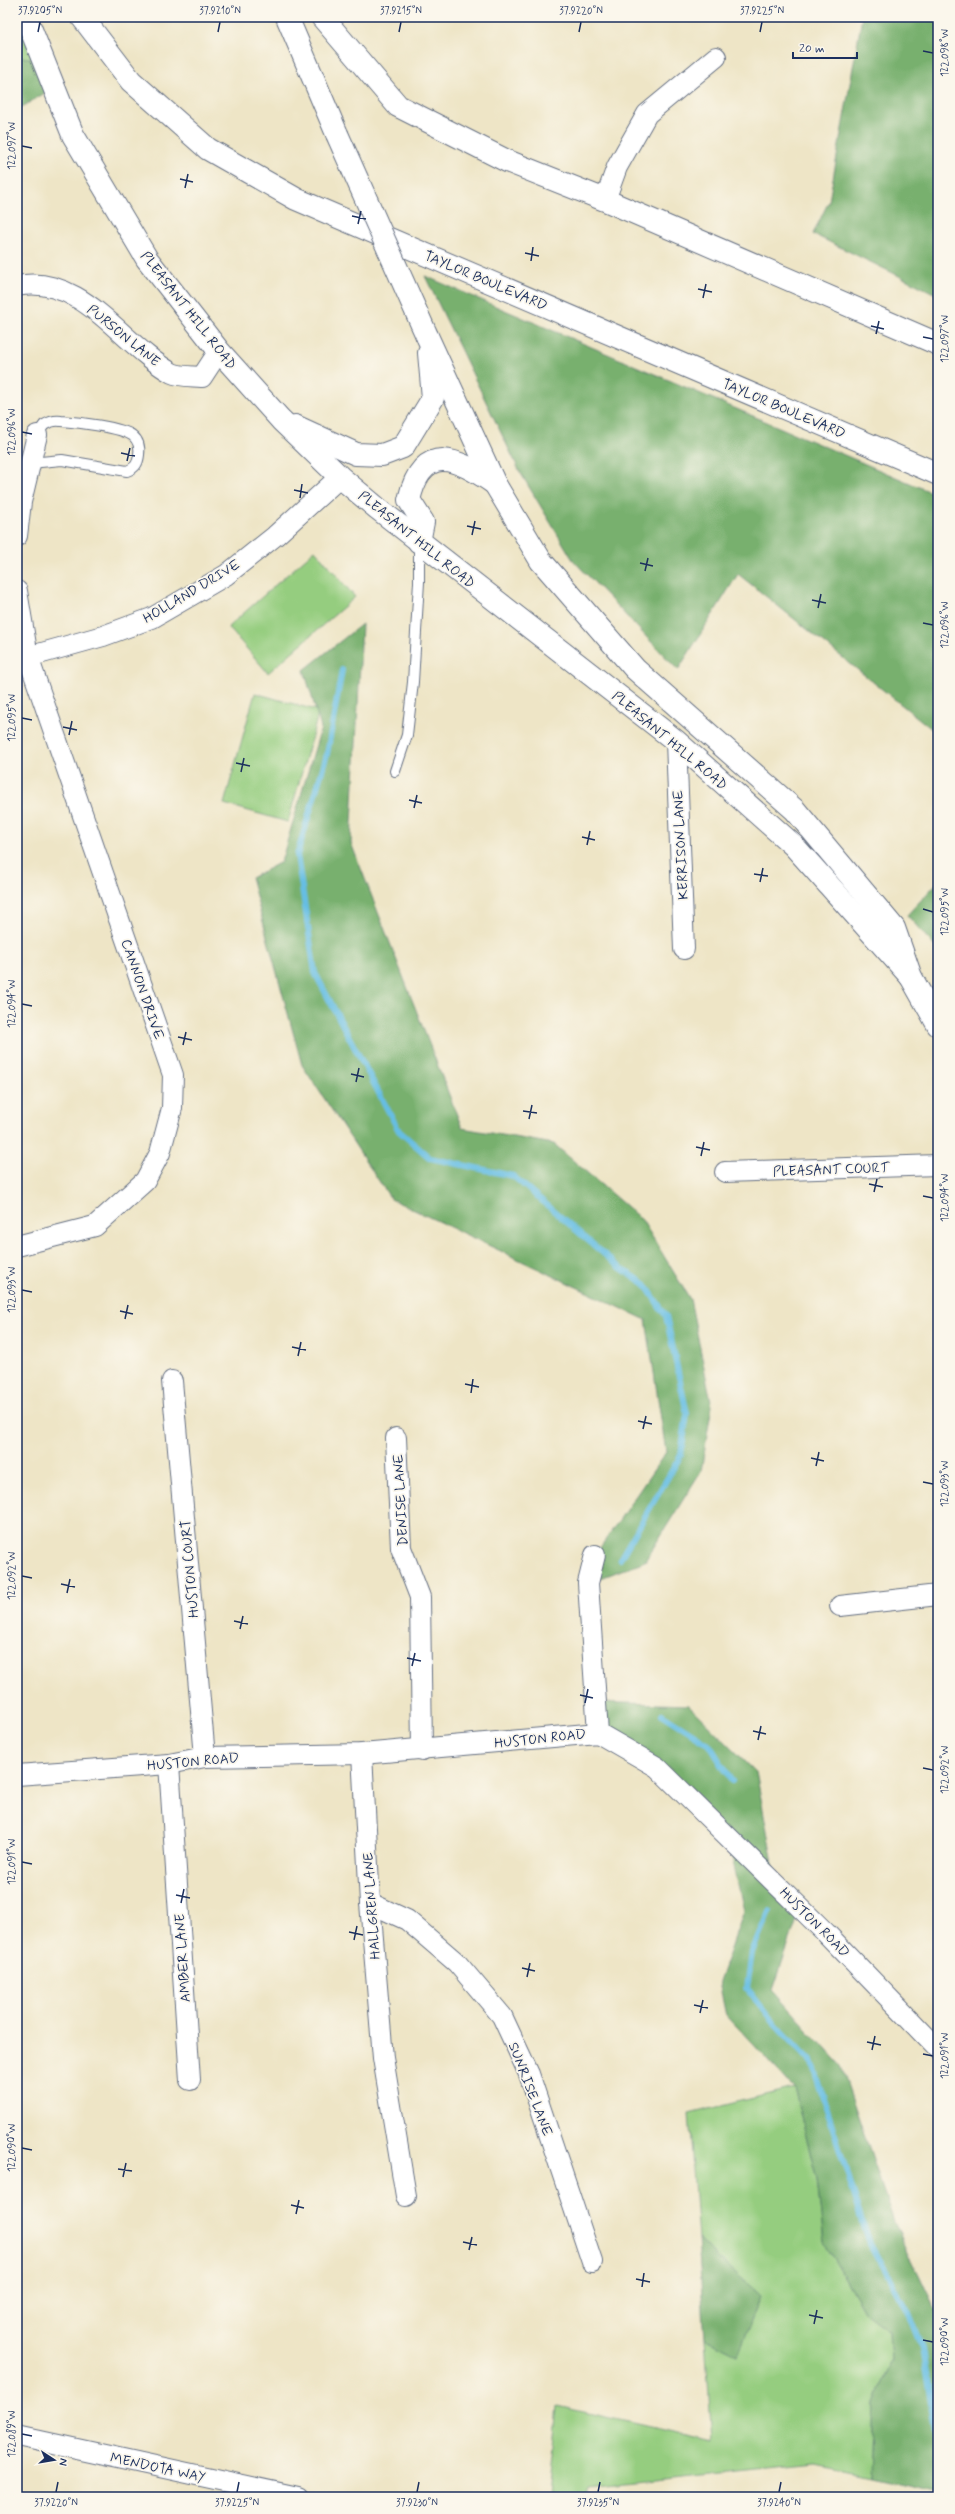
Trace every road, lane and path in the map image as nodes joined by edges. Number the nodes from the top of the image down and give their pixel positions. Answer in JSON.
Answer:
{"nodes":[{"id":1,"x":26,"y":17,"type":"edge"},
{"id":2,"x":82,"y":17,"type":"edge"},
{"id":3,"x":287,"y":17,"type":"edge"},
{"id":4,"x":322,"y":17,"type":"edge"},
{"id":5,"x":716,"y":58,"type":"dead end"},
{"id":6,"x":605,"y":200,"type":"junction"},
{"id":7,"x":17,"y":286,"type":"edge"},
{"id":8,"x":427,"y":336,"type":"junction"},
{"id":9,"x":938,"y":344,"type":"edge"},
{"id":10,"x":219,"y":351,"type":"junction"},
{"id":11,"x":282,"y":420,"type":"junction"},
{"id":12,"x":37,"y":436,"type":"joint"},
{"id":13,"x":30,"y":463,"type":"junction"},
{"id":14,"x":938,"y":474,"type":"edge"},
{"id":15,"x":340,"y":477,"type":"junction"},
{"id":16,"x":495,"y":484,"type":"junction"},
{"id":17,"x":17,"y":536,"type":"edge"},
{"id":18,"x":419,"y":542,"type":"junction"},
{"id":19,"x":17,"y":591,"type":"edge"},
{"id":20,"x":23,"y":659,"type":"edge"},
{"id":21,"x":676,"y":741,"type":"junction"},
{"id":22,"x":395,"y":771,"type":"dead end"},
{"id":23,"x":684,"y":950,"type":"dead end"},
{"id":24,"x":911,"y":977,"type":"junction"},
{"id":25,"x":938,"y":1025,"type":"edge"},
{"id":26,"x":938,"y":1165,"type":"edge"},
{"id":27,"x":725,"y":1172,"type":"dead end"},
{"id":28,"x":17,"y":1246,"type":"edge"},
{"id":29,"x":172,"y":1381,"type":"dead end"},
{"id":30,"x":396,"y":1438,"type":"dead end"},
{"id":31,"x":595,"y":1555,"type":"dead end"},
{"id":32,"x":938,"y":1595,"type":"edge"},
{"id":33,"x":840,"y":1606,"type":"dead end"},
{"id":34,"x":598,"y":1733,"type":"junction"},
{"id":35,"x":422,"y":1750,"type":"junction"},
{"id":36,"x":362,"y":1754,"type":"junction"},
{"id":37,"x":205,"y":1757,"type":"junction"},
{"id":38,"x":169,"y":1764,"type":"junction"},
{"id":39,"x":17,"y":1775,"type":"edge"},
{"id":40,"x":370,"y":1903,"type":"junction"},
{"id":41,"x":938,"y":2049,"type":"edge"},
{"id":42,"x":190,"y":2080,"type":"dead end"},
{"id":43,"x":406,"y":2196,"type":"dead end"},
{"id":44,"x":592,"y":2262,"type":"dead end"},
{"id":45,"x":17,"y":2436,"type":"edge"},
{"id":46,"x":298,"y":2497,"type":"edge"}],
"edges":[{"from":1,"to":10,"type":"main road","name":"PLEASANT HILL ROAD"},
{"from":2,"to":14,"type":"main road","name":"TAYLOR BOULEVARD"},
{"from":3,"to":8,"type":"main road","name":"PLEASANT HILL ROAD","bridge":true},
{"from":4,"to":6,"type":"main road"},
{"from":5,"to":6,"type":"street"},
{"from":6,"to":9,"type":"main road"},
{"from":7,"to":10,"type":"street","name":"PURSON LANE"},
{"from":8,"to":11,"type":"main road"},
{"from":8,"to":16,"type":"main road","name":"PLEASANT HILL ROAD"},
{"from":10,"to":11,"type":"main road","name":"PLEASANT HILL ROAD"},
{"from":11,"to":15,"type":"main road","name":"PLEASANT HILL ROAD"},
{"from":12,"to":13,"type":"street"},
{"from":12,"to":13,"type":"lane"},
{"from":13,"to":17,"type":"street"},
{"from":15,"to":18,"type":"main road","name":"PLEASANT HILL ROAD"},
{"from":15,"to":20,"type":"street","name":"HOLLAND DRIVE"},
{"from":16,"to":18,"type":"main road"},
{"from":16,"to":24,"type":"main road","name":"PLEASANT HILL ROAD"},
{"from":18,"to":21,"type":"main road","name":"PLEASANT HILL ROAD"},
{"from":18,"to":22,"type":"lane"},
{"from":19,"to":20,"type":"street","name":"CANNON DRIVE"},
{"from":20,"to":28,"type":"street","name":"CANNON DRIVE"},
{"from":21,"to":23,"type":"street","name":"KERRISON LANE"},
{"from":21,"to":24,"type":"main road","name":"PLEASANT HILL ROAD"},
{"from":24,"to":25,"type":"main road","name":"PLEASANT HILL ROAD"},
{"from":26,"to":27,"type":"street","name":"PLEASANT COURT"},
{"from":29,"to":37,"type":"street","name":"HUSTON COURT"},
{"from":30,"to":35,"type":"street","name":"DENISE LANE"},
{"from":31,"to":34,"type":"street"},
{"from":32,"to":33,"type":"street"},
{"from":34,"to":35,"type":"street","name":"HUSTON ROAD"},
{"from":34,"to":41,"type":"street","name":"HUSTON ROAD"},
{"from":35,"to":36,"type":"street","name":"HUSTON ROAD"},
{"from":36,"to":37,"type":"street","name":"HUSTON ROAD"},
{"from":36,"to":40,"type":"street","name":"HALLGREN LANE"},
{"from":37,"to":38,"type":"street","name":"HUSTON ROAD"},
{"from":38,"to":39,"type":"street","name":"HUSTON ROAD"},
{"from":38,"to":42,"type":"street","name":"AMBER LANE"},
{"from":40,"to":43,"type":"street","name":"HALLGREN LANE"},
{"from":40,"to":44,"type":"street","name":"SUNRISE LANE"},
{"from":45,"to":46,"type":"street","name":"MENDOTA WAY"}]}
